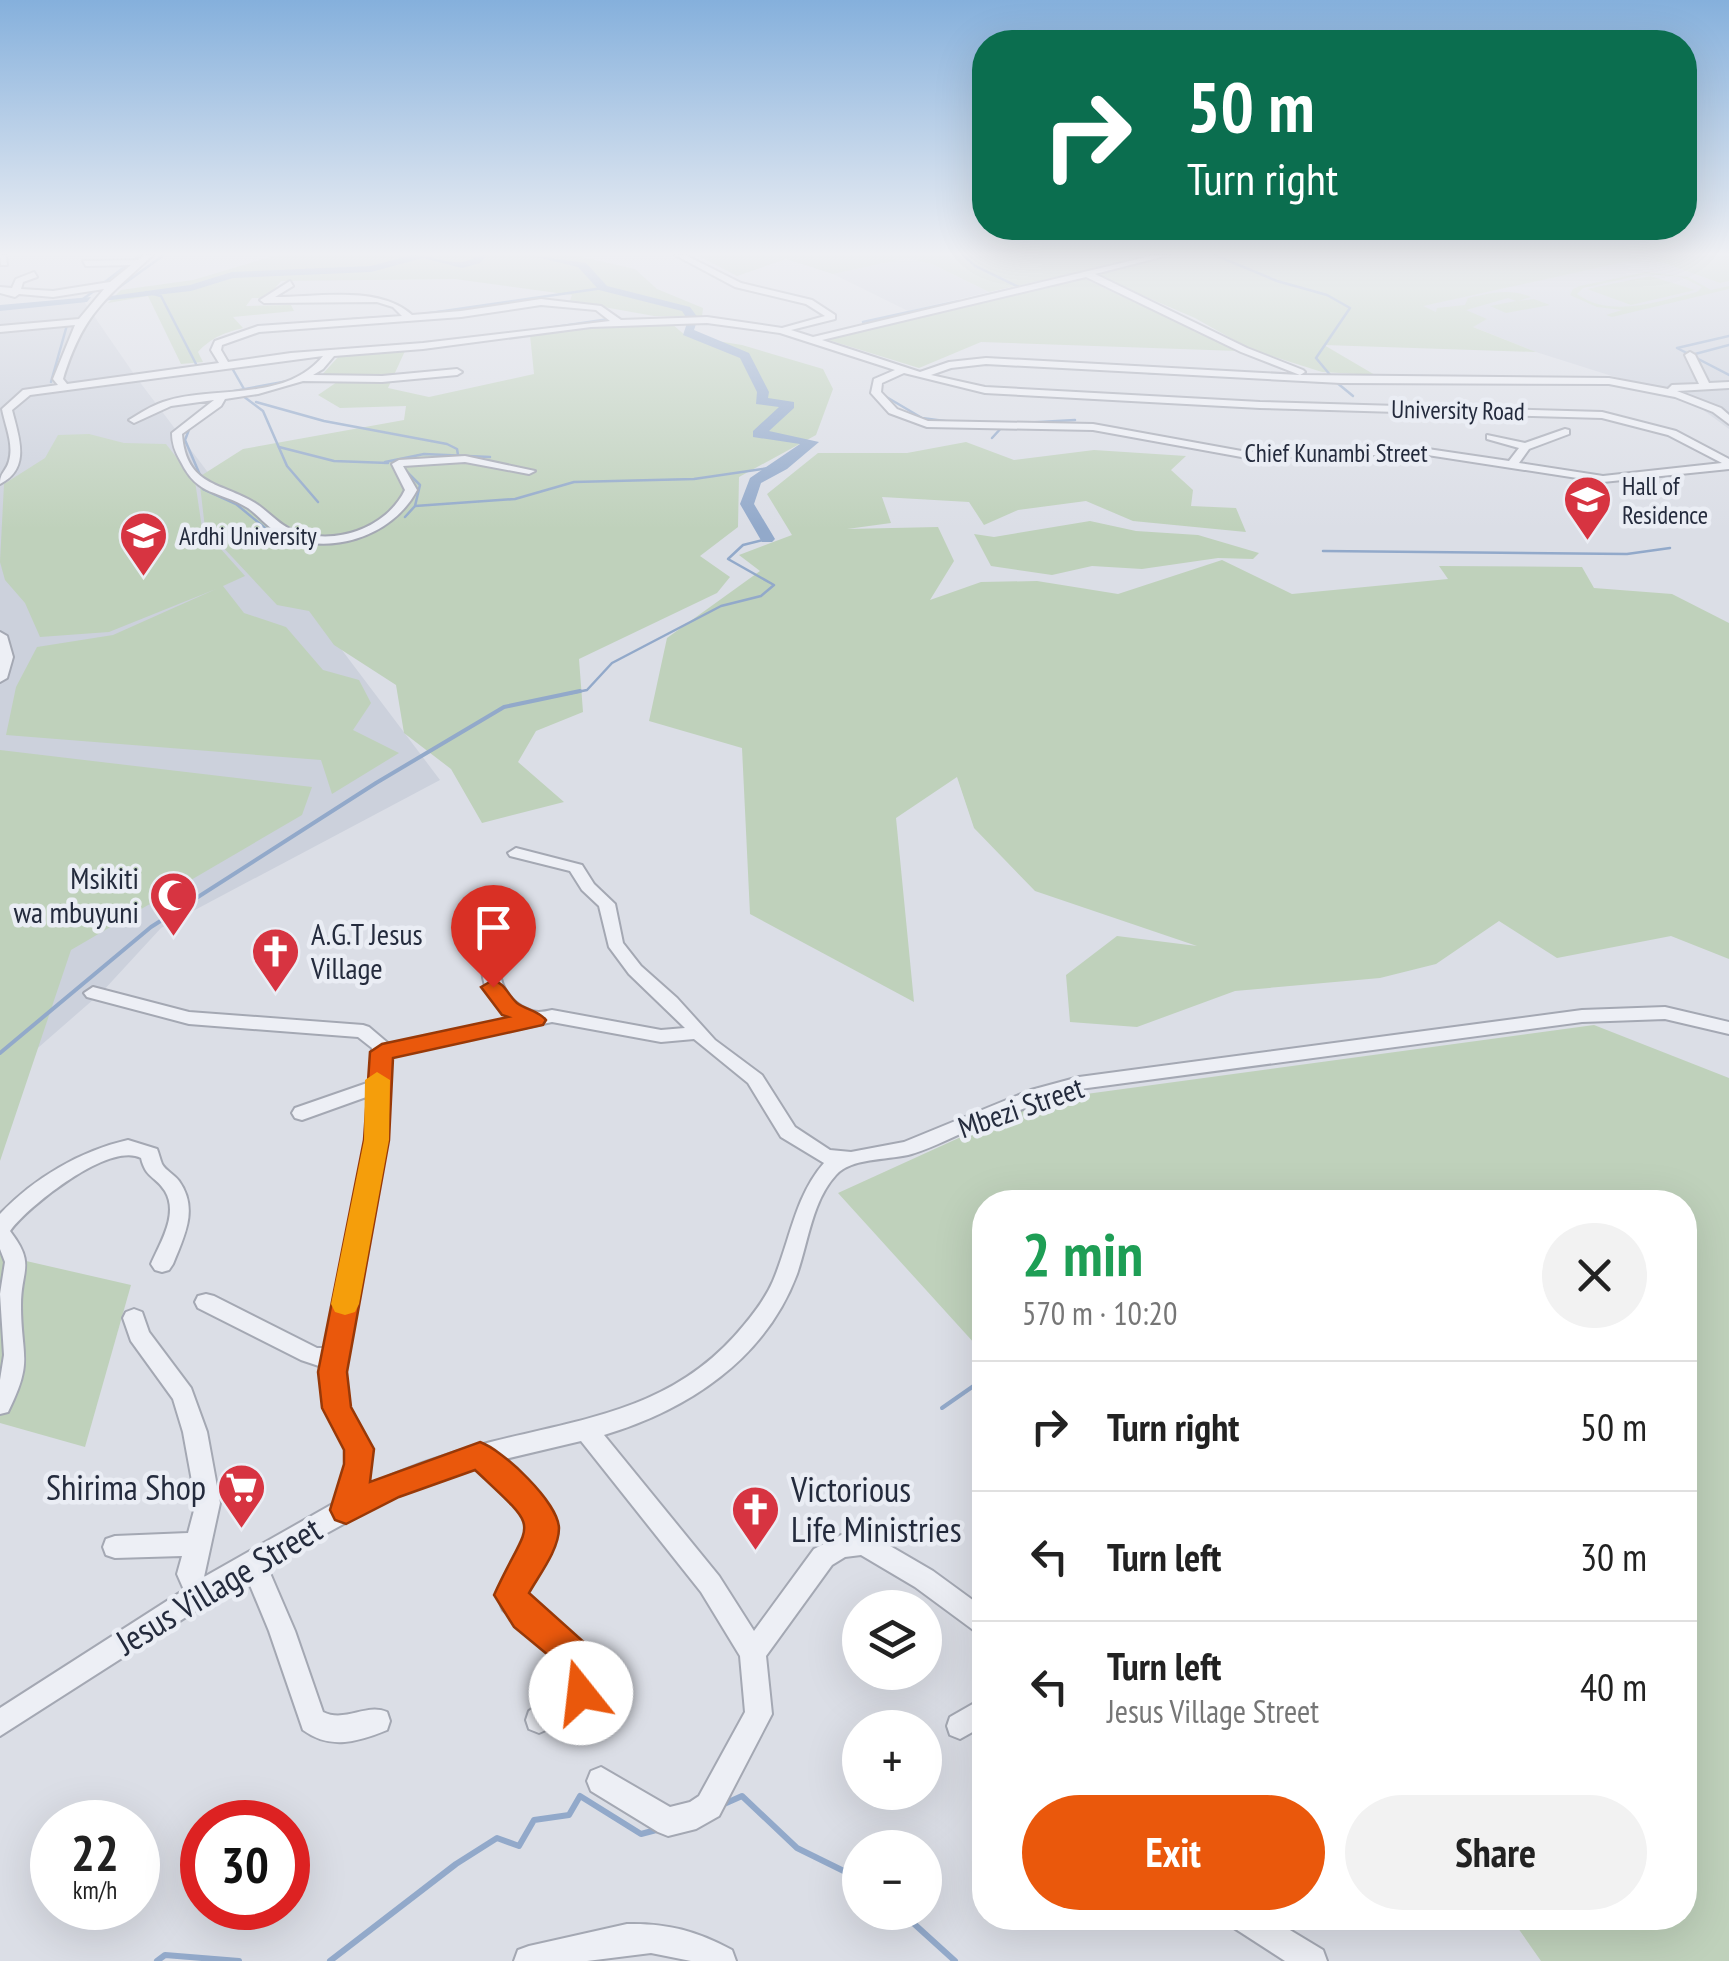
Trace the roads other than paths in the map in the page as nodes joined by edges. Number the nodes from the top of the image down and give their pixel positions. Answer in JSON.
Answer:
{"nodes":[{"id":1,"x":70,"y":347,"type":"edge"},
{"id":2,"x":217,"y":347,"type":"edge"},
{"id":3,"x":416,"y":347,"type":"edge"},
{"id":4,"x":834,"y":347,"type":"edge"},
{"id":5,"x":1237,"y":347,"type":"edge"},
{"id":6,"x":331,"y":353,"type":"junction"},
{"id":7,"x":1690,"y":355,"type":"dead end"},
{"id":8,"x":225,"y":365,"type":"junction"},
{"id":9,"x":904,"y":370,"type":"junction"},
{"id":10,"x":458,"y":372,"type":"dead end"},
{"id":11,"x":920,"y":376,"type":"junction"},
{"id":12,"x":304,"y":378,"type":"junction"},
{"id":13,"x":1323,"y":380,"type":"junction"},
{"id":14,"x":63,"y":385,"type":"junction"},
{"id":15,"x":1729,"y":385,"type":"edge"},
{"id":16,"x":1704,"y":386,"type":"junction"},
{"id":17,"x":1661,"y":388,"type":"junction"},
{"id":18,"x":222,"y":394,"type":"junction"},
{"id":19,"x":134,"y":420,"type":"dead end"},
{"id":20,"x":1729,"y":421,"type":"edge"},
{"id":21,"x":1565,"y":432,"type":"dead end"},
{"id":22,"x":1491,"y":437,"type":"dead end"},
{"id":23,"x":1526,"y":447,"type":"junction"},
{"id":24,"x":14,"y":450,"type":"junction"},
{"id":25,"x":0,"y":453,"type":"edge"},
{"id":26,"x":1513,"y":464,"type":"junction"},
{"id":27,"x":1729,"y":465,"type":"edge"},
{"id":28,"x":529,"y":471,"type":"dead end"},
{"id":29,"x":0,"y":481,"type":"edge"},
{"id":30,"x":0,"y":636,"type":"edge"},
{"id":31,"x":0,"y":678,"type":"edge"},
{"id":32,"x":516,"y":853,"type":"dead end"},
{"id":33,"x":496,"y":924,"type":"dead end"},
{"id":34,"x":94,"y":993,"type":"dead end"},
{"id":35,"x":534,"y":1020,"type":"junction"},
{"id":36,"x":1729,"y":1028,"type":"edge"},
{"id":37,"x":698,"y":1033,"type":"junction"},
{"id":38,"x":382,"y":1052,"type":"junction"},
{"id":39,"x":377,"y":1086,"type":"junction"},
{"id":40,"x":302,"y":1112,"type":"dead end"},
{"id":41,"x":842,"y":1160,"type":"junction"},
{"id":42,"x":0,"y":1231,"type":"edge"},
{"id":43,"x":162,"y":1264,"type":"dead end"},
{"id":44,"x":206,"y":1302,"type":"dead end"},
{"id":45,"x":6,"y":1314,"type":"edge"},
{"id":46,"x":134,"y":1318,"type":"dead end"},
{"id":47,"x":337,"y":1354,"type":"junction"},
{"id":48,"x":0,"y":1404,"type":"edge"},
{"id":49,"x":586,"y":1430,"type":"junction"},
{"id":50,"x":480,"y":1455,"type":"junction"},
{"id":51,"x":346,"y":1510,"type":"junction"},
{"id":52,"x":198,"y":1544,"type":"junction"},
{"id":53,"x":115,"y":1547,"type":"dead end"},
{"id":54,"x":252,"y":1561,"type":"junction"},
{"id":55,"x":197,"y":1592,"type":"junction"},
{"id":56,"x":972,"y":1614,"type":"edge"},
{"id":57,"x":752,"y":1653,"type":"junction"},
{"id":58,"x":972,"y":1718,"type":"edge"},
{"id":59,"x":540,"y":1720,"type":"dead end"},
{"id":60,"x":377,"y":1721,"type":"dead end"},
{"id":61,"x":0,"y":1723,"type":"edge"},
{"id":62,"x":960,"y":1726,"type":"dead end"},
{"id":63,"x":601,"y":1781,"type":"dead end"},
{"id":64,"x":1263,"y":1930,"type":"edge"},
{"id":65,"x":529,"y":1961,"type":"edge"},
{"id":66,"x":721,"y":1961,"type":"edge"},
{"id":67,"x":1312,"y":1961,"type":"edge"}],
"edges":[{"from":1,"to":14,"type":"street"},
{"from":2,"to":8,"type":"street"},
{"from":3,"to":6,"type":"street","name":"University Road"},
{"from":4,"to":9,"type":"street","name":"University Road"},
{"from":5,"to":13,"type":"street"},
{"from":6,"to":8,"type":"street","name":"University Road"},
{"from":6,"to":12,"type":"street"},
{"from":7,"to":16,"type":"street"},
{"from":8,"to":14,"type":"street","name":"University Road"},
{"from":9,"to":11,"type":"street","name":"University Road"},
{"from":9,"to":26,"type":"street","name":"Chief Kunambi Street"},
{"from":10,"to":12,"type":"street"},
{"from":11,"to":13,"type":"street"},
{"from":11,"to":27,"type":"street","name":"University Road"},
{"from":12,"to":18,"type":"street"},
{"from":13,"to":17,"type":"street"},
{"from":14,"to":24,"type":"street","name":"University Road"},
{"from":15,"to":16,"type":"street"},
{"from":16,"to":17,"type":"street"},
{"from":17,"to":20,"type":"street"},
{"from":18,"to":19,"type":"street"},
{"from":18,"to":28,"type":"street"},
{"from":21,"to":23,"type":"street"},
{"from":22,"to":23,"type":"street"},
{"from":23,"to":26,"type":"street"},
{"from":24,"to":25,"type":"street"},
{"from":24,"to":29,"type":"street"},
{"from":26,"to":27,"type":"street","name":"Chief Kunambi Street"},
{"from":30,"to":31,"type":"street"},
{"from":32,"to":37,"type":"street"},
{"from":33,"to":35,"type":"street"},
{"from":34,"to":38,"type":"street"},
{"from":35,"to":37,"type":"street"},
{"from":35,"to":38,"type":"street"},
{"from":36,"to":41,"type":"street","name":"Mbezi Street"},
{"from":37,"to":41,"type":"street"},
{"from":38,"to":39,"type":"street"},
{"from":39,"to":40,"type":"street"},
{"from":39,"to":47,"type":"street"},
{"from":41,"to":49,"type":"street","name":"Jesus Village Street"},
{"from":42,"to":43,"type":"street"},
{"from":42,"to":45,"type":"street"},
{"from":44,"to":47,"type":"street"},
{"from":45,"to":48,"type":"street"},
{"from":46,"to":52,"type":"street"},
{"from":47,"to":51,"type":"street"},
{"from":49,"to":50,"type":"street","name":"Jesus Village Street"},
{"from":49,"to":57,"type":"street"},
{"from":50,"to":51,"type":"street","name":"Jesus Village Street"},
{"from":50,"to":59,"type":"street"},
{"from":51,"to":54,"type":"street","name":"Jesus Village Street"},
{"from":52,"to":53,"type":"street"},
{"from":52,"to":55,"type":"street"},
{"from":54,"to":55,"type":"street","name":"Jesus Village Street"},
{"from":54,"to":60,"type":"street"},
{"from":55,"to":61,"type":"street","name":"Jesus Village Street"},
{"from":56,"to":57,"type":"street"},
{"from":57,"to":63,"type":"street"},
{"from":58,"to":62,"type":"street"},
{"from":64,"to":67,"type":"street"},
{"from":65,"to":66,"type":"street"}]}
